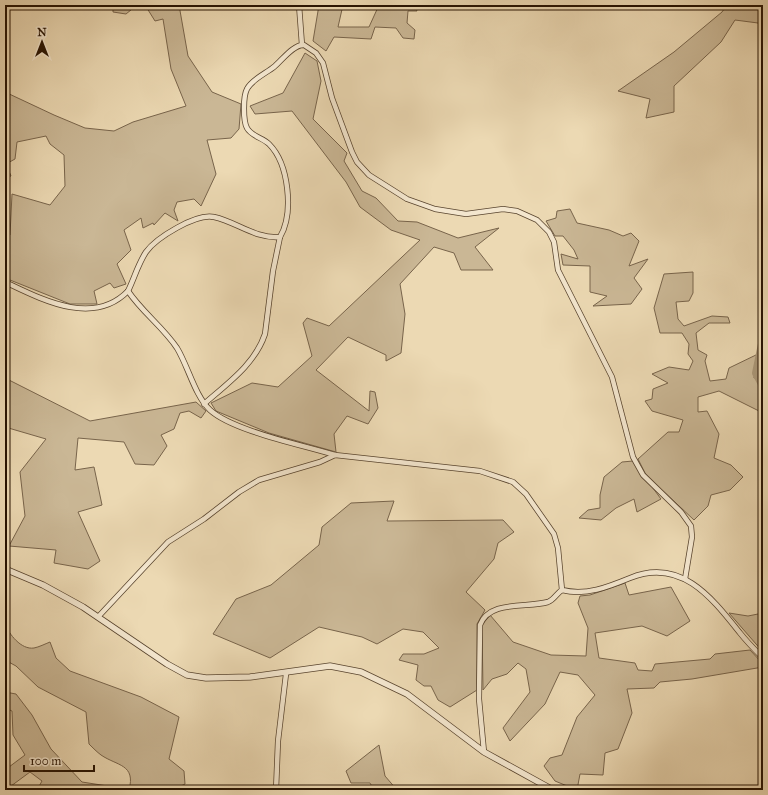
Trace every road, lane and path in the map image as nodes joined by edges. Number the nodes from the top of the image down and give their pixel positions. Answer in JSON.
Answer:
{"nodes":[{"id":1,"x":299,"y":5,"type":"edge"},
{"id":2,"x":302,"y":45,"type":"junction"},
{"id":3,"x":280,"y":237,"type":"junction"},
{"id":4,"x":5,"y":282,"type":"edge"},
{"id":5,"x":128,"y":291,"type":"junction"},
{"id":6,"x":123,"y":296,"type":"junction"},
{"id":7,"x":132,"y":297,"type":"junction"},
{"id":8,"x":204,"y":404,"type":"junction"},
{"id":9,"x":335,"y":455,"type":"junction"},
{"id":10,"x":5,"y":569,"type":"edge"},
{"id":11,"x":685,"y":579,"type":"junction"},
{"id":12,"x":562,"y":590,"type":"junction"},
{"id":13,"x":98,"y":618,"type":"junction"},
{"id":14,"x":763,"y":658,"type":"edge"},
{"id":15,"x":286,"y":674,"type":"junction"},
{"id":16,"x":484,"y":752,"type":"junction"},
{"id":17,"x":276,"y":790,"type":"edge"},
{"id":18,"x":553,"y":790,"type":"edge"}],
"edges":[{"from":1,"to":2,"type":"street"},
{"from":2,"to":3,"type":"street"},
{"from":2,"to":11,"type":"street"},
{"from":3,"to":5,"type":"street"},
{"from":3,"to":8,"type":"street"},
{"from":4,"to":6,"type":"street"},
{"from":5,"to":6,"type":"street"},
{"from":5,"to":7,"type":"street"},
{"from":6,"to":7,"type":"street"},
{"from":7,"to":8,"type":"street"},
{"from":8,"to":9,"type":"street"},
{"from":9,"to":12,"type":"street"},
{"from":9,"to":13,"type":"street"},
{"from":10,"to":13,"type":"street"},
{"from":11,"to":12,"type":"street"},
{"from":11,"to":14,"type":"street"},
{"from":12,"to":16,"type":"street"},
{"from":13,"to":15,"type":"street"},
{"from":15,"to":16,"type":"street"},
{"from":15,"to":17,"type":"street"},
{"from":16,"to":18,"type":"street"}]}
